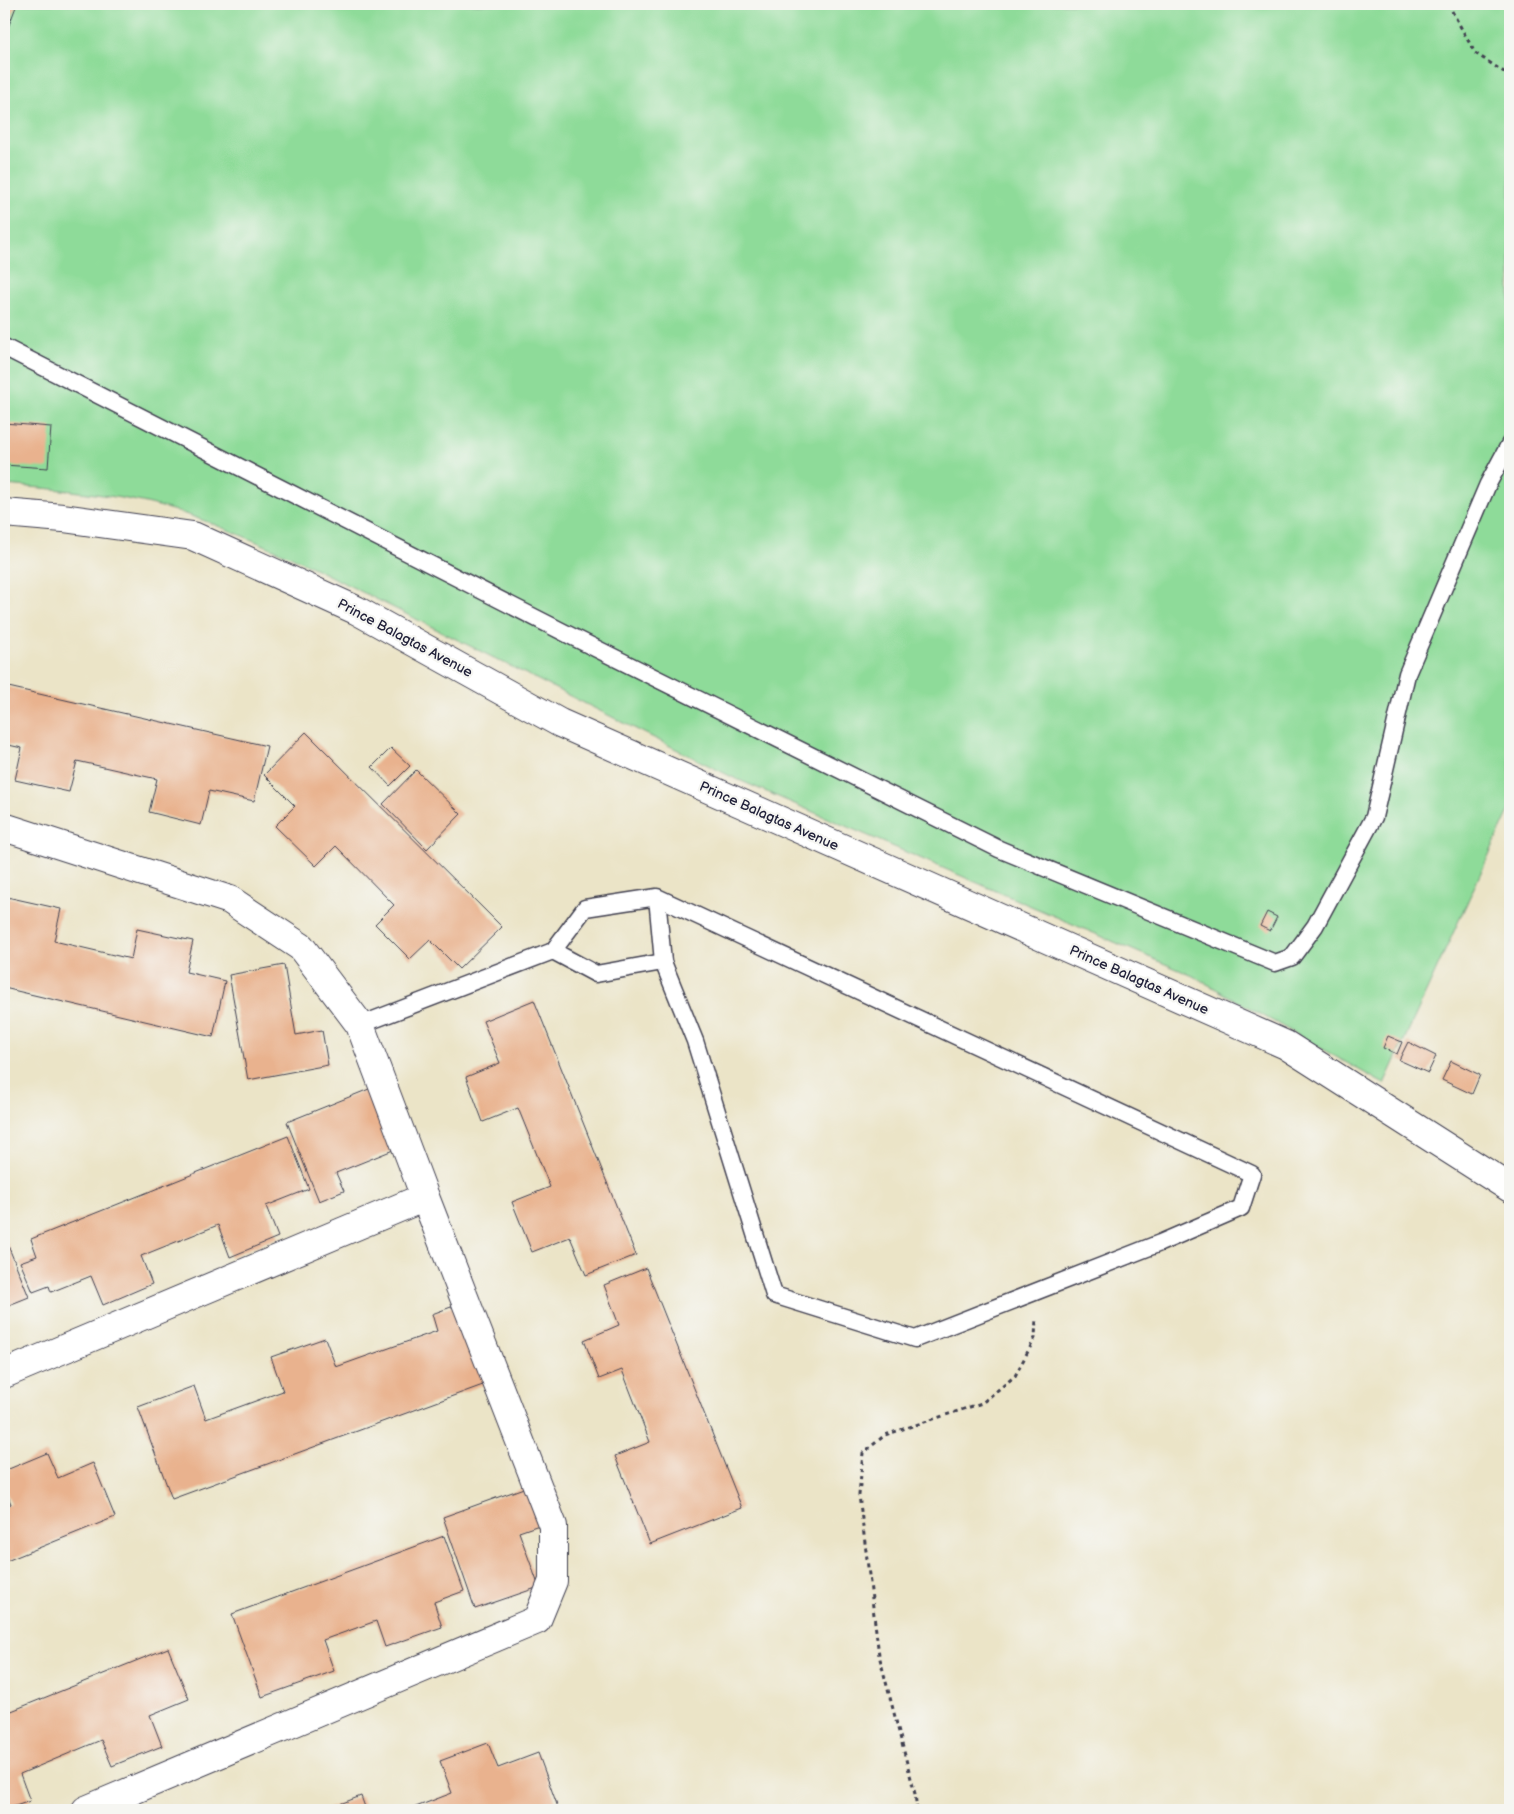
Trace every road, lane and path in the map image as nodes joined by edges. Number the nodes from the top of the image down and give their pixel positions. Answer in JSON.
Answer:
{"nodes":[{"id":1,"x":1448,"y":4,"type":"edge"},
{"id":2,"x":1510,"y":76,"type":"edge"},
{"id":3,"x":4,"y":347,"type":"edge"},
{"id":4,"x":1510,"y":443,"type":"edge"},
{"id":5,"x":4,"y":513,"type":"edge"},
{"id":6,"x":4,"y":827,"type":"edge"},
{"id":7,"x":657,"y":897,"type":"junction"},
{"id":8,"x":553,"y":951,"type":"junction"},
{"id":9,"x":663,"y":962,"type":"junction"},
{"id":10,"x":360,"y":1026,"type":"junction"},
{"id":11,"x":1510,"y":1188,"type":"edge"},
{"id":12,"x":425,"y":1196,"type":"junction"},
{"id":13,"x":1036,"y":1292,"type":"junction"},
{"id":14,"x":4,"y":1374,"type":"edge"},
{"id":15,"x":86,"y":1810,"type":"edge"},
{"id":16,"x":917,"y":1810,"type":"edge"}],
"edges":[{"from":1,"to":2,"type":"path"},
{"from":3,"to":4,"type":"lane"},
{"from":5,"to":11,"type":"street","name":"Prince Balagtas Avenue"},
{"from":6,"to":10,"type":"street"},
{"from":7,"to":8,"type":"lane"},
{"from":7,"to":9,"type":"lane"},
{"from":7,"to":13,"type":"lane"},
{"from":8,"to":9,"type":"lane"},
{"from":8,"to":10,"type":"lane"},
{"from":9,"to":13,"type":"lane"},
{"from":10,"to":12,"type":"street"},
{"from":12,"to":14,"type":"street"},
{"from":12,"to":15,"type":"street"},
{"from":13,"to":16,"type":"path"}]}
